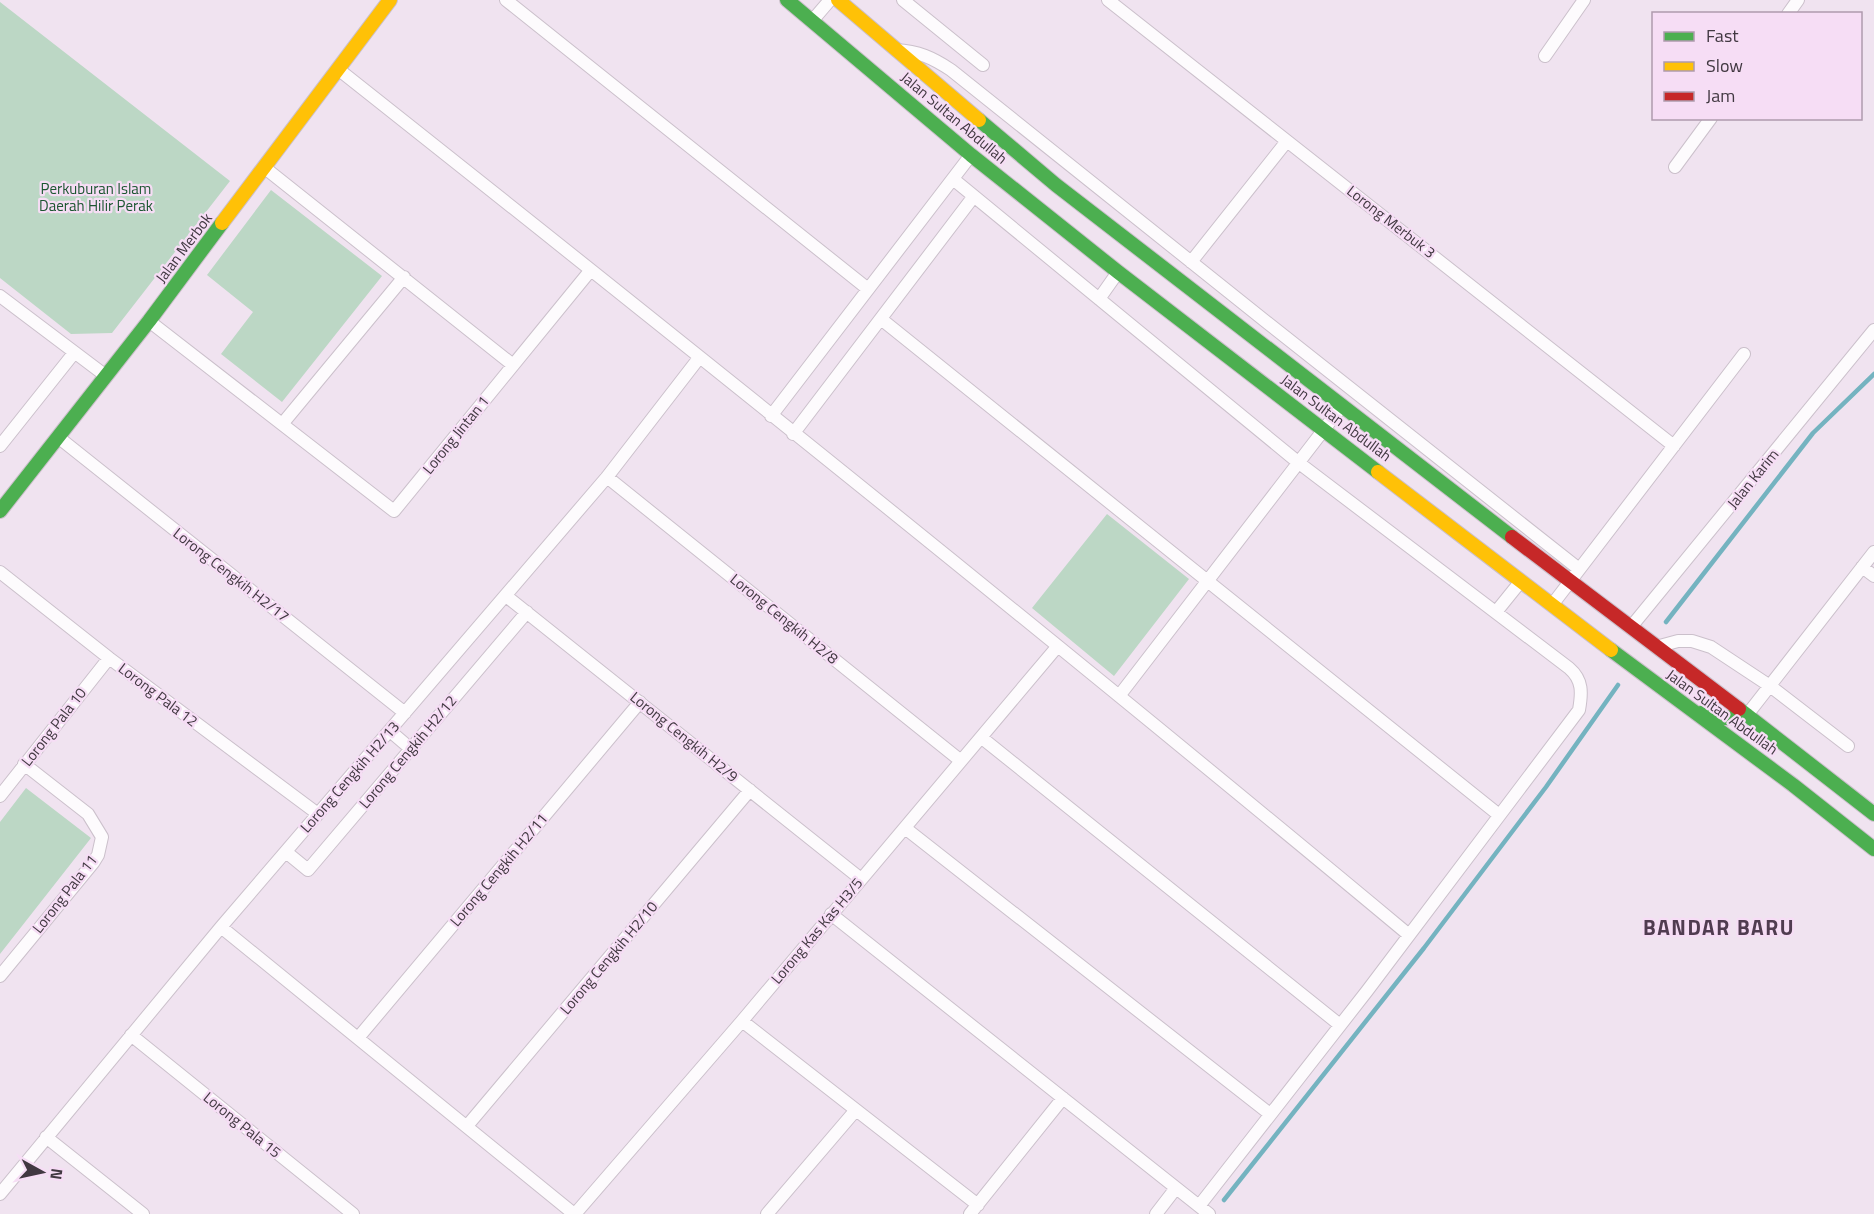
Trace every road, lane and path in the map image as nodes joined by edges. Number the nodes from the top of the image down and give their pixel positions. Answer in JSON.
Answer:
{"nodes":[{"id":1,"x":390,"y":0,"type":"edge"},
{"id":2,"x":506,"y":0,"type":"edge"},
{"id":3,"x":787,"y":0,"type":"edge"},
{"id":4,"x":830,"y":0,"type":"edge"},
{"id":5,"x":838,"y":0,"type":"edge"},
{"id":6,"x":903,"y":0,"type":"edge"},
{"id":7,"x":1108,"y":0,"type":"edge"},
{"id":8,"x":1584,"y":0,"type":"edge"},
{"id":9,"x":812,"y":21,"type":"junction"},
{"id":10,"x":896,"y":50,"type":"junction"},
{"id":11,"x":1545,"y":56,"type":"dead end"},
{"id":12,"x":983,"y":65,"type":"dead end"},
{"id":13,"x":338,"y":69,"type":"junction"},
{"id":14,"x":1710,"y":120,"type":"edge"},
{"id":15,"x":1287,"y":141,"type":"junction"},
{"id":16,"x":971,"y":155,"type":"junction"},
{"id":17,"x":1675,"y":167,"type":"dead end"},
{"id":18,"x":265,"y":168,"type":"junction"},
{"id":19,"x":953,"y":179,"type":"junction"},
{"id":20,"x":974,"y":196,"type":"junction"},
{"id":21,"x":1191,"y":262,"type":"junction"},
{"id":22,"x":590,"y":271,"type":"junction"},
{"id":23,"x":1118,"y":272,"type":"junction"},
{"id":24,"x":404,"y":277,"type":"junction"},
{"id":25,"x":868,"y":289,"type":"junction"},
{"id":26,"x":0,"y":296,"type":"edge"},
{"id":27,"x":1099,"y":299,"type":"junction"},
{"id":28,"x":881,"y":319,"type":"junction"},
{"id":29,"x":149,"y":321,"type":"junction"},
{"id":30,"x":1874,"y":330,"type":"edge"},
{"id":31,"x":74,"y":353,"type":"junction"},
{"id":32,"x":1744,"y":354,"type":"dead end"},
{"id":33,"x":699,"y":358,"type":"junction"},
{"id":34,"x":513,"y":365,"type":"junction"},
{"id":35,"x":106,"y":376,"type":"junction"},
{"id":36,"x":1342,"y":406,"type":"junction"},
{"id":37,"x":771,"y":416,"type":"junction"},
{"id":38,"x":283,"y":423,"type":"junction"},
{"id":39,"x":1325,"y":430,"type":"junction"},
{"id":40,"x":793,"y":434,"type":"junction"},
{"id":41,"x":57,"y":437,"type":"junction"},
{"id":42,"x":0,"y":446,"type":"edge"},
{"id":43,"x":1674,"y":446,"type":"junction"},
{"id":44,"x":1299,"y":463,"type":"junction"},
{"id":45,"x":607,"y":477,"type":"junction"},
{"id":46,"x":0,"y":511,"type":"edge"},
{"id":47,"x":1874,"y":552,"type":"edge"},
{"id":48,"x":1862,"y":567,"type":"junction"},
{"id":49,"x":1579,"y":569,"type":"junction"},
{"id":50,"x":0,"y":573,"type":"edge"},
{"id":51,"x":1874,"y":576,"type":"edge"},
{"id":52,"x":1209,"y":580,"type":"junction"},
{"id":53,"x":1521,"y":581,"type":"junction"},
{"id":54,"x":1569,"y":582,"type":"junction"},
{"id":55,"x":506,"y":596,"type":"junction"},
{"id":56,"x":1552,"y":605,"type":"junction"},
{"id":57,"x":526,"y":612,"type":"junction"},
{"id":58,"x":1496,"y":612,"type":"junction"},
{"id":59,"x":1631,"y":627,"type":"junction"},
{"id":60,"x":1057,"y":646,"type":"junction"},
{"id":61,"x":1656,"y":647,"type":"junction"},
{"id":62,"x":109,"y":658,"type":"junction"},
{"id":63,"x":1770,"y":686,"type":"junction"},
{"id":64,"x":1119,"y":696,"type":"junction"},
{"id":65,"x":640,"y":702,"type":"junction"},
{"id":66,"x":1694,"y":711,"type":"junction"},
{"id":67,"x":405,"y":713,"type":"junction"},
{"id":68,"x":1748,"y":715,"type":"junction"},
{"id":69,"x":390,"y":731,"type":"junction"},
{"id":70,"x":982,"y":738,"type":"junction"},
{"id":71,"x":1848,"y":746,"type":"dead end"},
{"id":72,"x":411,"y":749,"type":"junction"},
{"id":73,"x":962,"y":760,"type":"junction"},
{"id":74,"x":24,"y":764,"type":"junction"},
{"id":75,"x":1765,"y":764,"type":"junction"},
{"id":76,"x":750,"y":790,"type":"junction"},
{"id":77,"x":0,"y":796,"type":"edge"},
{"id":78,"x":318,"y":814,"type":"junction"},
{"id":79,"x":1874,"y":814,"type":"edge"},
{"id":80,"x":1499,"y":815,"type":"junction"},
{"id":81,"x":904,"y":828,"type":"junction"},
{"id":82,"x":1874,"y":849,"type":"edge"},
{"id":83,"x":286,"y":852,"type":"junction"},
{"id":84,"x":861,"y":879,"type":"junction"},
{"id":85,"x":831,"y":914,"type":"junction"},
{"id":86,"x":221,"y":927,"type":"junction"},
{"id":87,"x":1408,"y":935,"type":"junction"},
{"id":88,"x":0,"y":976,"type":"edge"},
{"id":89,"x":742,"y":1022,"type":"junction"},
{"id":90,"x":1340,"y":1025,"type":"junction"},
{"id":91,"x":131,"y":1035,"type":"junction"},
{"id":92,"x":358,"y":1038,"type":"junction"},
{"id":93,"x":1063,"y":1098,"type":"junction"},
{"id":94,"x":855,"y":1111,"type":"junction"},
{"id":95,"x":1270,"y":1114,"type":"junction"},
{"id":96,"x":467,"y":1126,"type":"junction"},
{"id":97,"x":46,"y":1137,"type":"junction"},
{"id":98,"x":1176,"y":1188,"type":"junction"},
{"id":99,"x":0,"y":1194,"type":"edge"},
{"id":100,"x":1199,"y":1206,"type":"junction"},
{"id":101,"x":974,"y":1209,"type":"edge"},
{"id":102,"x":143,"y":1214,"type":"edge"},
{"id":103,"x":353,"y":1214,"type":"edge"},
{"id":104,"x":574,"y":1214,"type":"edge"},
{"id":105,"x":767,"y":1214,"type":"edge"},
{"id":106,"x":1156,"y":1214,"type":"edge"},
{"id":107,"x":1209,"y":1214,"type":"edge"}],
"edges":[{"from":1,"to":13,"type":"main road","name":"Jalan Merbok"},
{"from":2,"to":25,"type":"street"},
{"from":3,"to":9,"type":"main road","name":"Jalan Sultan Abdullah"},
{"from":4,"to":9,"type":"street"},
{"from":5,"to":10,"type":"main road","name":"Jalan Sultan Abdullah"},
{"from":6,"to":12,"type":"street"},
{"from":7,"to":15,"type":"street","name":"Lorong Merbuk 3"},
{"from":8,"to":11,"type":"street"},
{"from":9,"to":16,"type":"main road","name":"Jalan Sultan Abdullah"},
{"from":10,"to":21,"type":"street"},
{"from":10,"to":36,"type":"main road","name":"Jalan Sultan Abdullah"},
{"from":13,"to":18,"type":"main road","name":"Jalan Merbok"},
{"from":13,"to":22,"type":"street"},
{"from":14,"to":17,"type":"street"},
{"from":15,"to":21,"type":"street"},
{"from":15,"to":43,"type":"street","name":"Lorong Merbuk 3"},
{"from":16,"to":19,"type":"street"},
{"from":16,"to":23,"type":"main road","name":"Jalan Sultan Abdullah"},
{"from":18,"to":24,"type":"street"},
{"from":18,"to":29,"type":"main road","name":"Jalan Merbok"},
{"from":19,"to":20,"type":"street"},
{"from":19,"to":25,"type":"street"},
{"from":20,"to":27,"type":"street"},
{"from":20,"to":28,"type":"street"},
{"from":21,"to":49,"type":"street"},
{"from":22,"to":33,"type":"street"},
{"from":22,"to":34,"type":"street"},
{"from":23,"to":27,"type":"street"},
{"from":23,"to":39,"type":"main road","name":"Jalan Sultan Abdullah"},
{"from":24,"to":34,"type":"street"},
{"from":24,"to":38,"type":"street"},
{"from":25,"to":37,"type":"street"},
{"from":26,"to":31,"type":"street"},
{"from":27,"to":44,"type":"street"},
{"from":28,"to":40,"type":"street"},
{"from":28,"to":52,"type":"street"},
{"from":29,"to":35,"type":"main road","name":"Jalan Merbok"},
{"from":29,"to":38,"type":"street","name":"Lorong Jintan 1"},
{"from":30,"to":59,"type":"street","name":"Jalan Karim"},
{"from":31,"to":35,"type":"street"},
{"from":31,"to":42,"type":"street"},
{"from":32,"to":43,"type":"street"},
{"from":33,"to":37,"type":"street"},
{"from":33,"to":45,"type":"street","name":"Lorong Cengkih H2/13"},
{"from":34,"to":38,"type":"street","name":"Lorong Jintan 1"},
{"from":35,"to":41,"type":"main road","name":"Jalan Merbok"},
{"from":36,"to":39,"type":"street"},
{"from":36,"to":54,"type":"main road","name":"Jalan Sultan Abdullah"},
{"from":37,"to":40,"type":"street"},
{"from":39,"to":44,"type":"street"},
{"from":39,"to":53,"type":"main road","name":"Jalan Sultan Abdullah"},
{"from":40,"to":60,"type":"street"},
{"from":41,"to":46,"type":"main road","name":"Jalan Merbok"},
{"from":41,"to":67,"type":"street","name":"Lorong Cengkih H2/17"},
{"from":43,"to":49,"type":"street"},
{"from":44,"to":52,"type":"street"},
{"from":44,"to":58,"type":"street"},
{"from":45,"to":55,"type":"street","name":"Lorong Cengkih H2/13"},
{"from":45,"to":73,"type":"street","name":"Lorong Cengkih H2/8"},
{"from":47,"to":48,"type":"street"},
{"from":48,"to":51,"type":"street"},
{"from":48,"to":63,"type":"street"},
{"from":49,"to":54,"type":"street"},
{"from":50,"to":62,"type":"street","name":"Lorong Pala 12"},
{"from":52,"to":64,"type":"street"},
{"from":52,"to":80,"type":"street"},
{"from":53,"to":56,"type":"main road","name":"Jalan Sultan Abdullah"},
{"from":53,"to":58,"type":"street"},
{"from":54,"to":56,"type":"street"},
{"from":54,"to":59,"type":"main road","name":"Jalan Sultan Abdullah"},
{"from":55,"to":57,"type":"street","name":"Lorong Cengkih H2/9"},
{"from":55,"to":67,"type":"street","name":"Lorong Cengkih H2/13"},
{"from":56,"to":66,"type":"main road","name":"Jalan Sultan Abdullah"},
{"from":57,"to":65,"type":"street","name":"Lorong Cengkih H2/9"},
{"from":57,"to":72,"type":"street","name":"Lorong Cengkih H2/12"},
{"from":58,"to":80,"type":"street"},
{"from":59,"to":61,"type":"main road","name":"Jalan Sultan Abdullah"},
{"from":60,"to":64,"type":"street"},
{"from":60,"to":70,"type":"street","name":"Lorong Kas Kas H3/5"},
{"from":61,"to":63,"type":"street"},
{"from":61,"to":68,"type":"main road","name":"Jalan Sultan Abdullah"},
{"from":62,"to":74,"type":"street","name":"Lorong Pala 10"},
{"from":62,"to":78,"type":"street","name":"Lorong Pala 12"},
{"from":63,"to":68,"type":"street"},
{"from":63,"to":71,"type":"street"},
{"from":64,"to":87,"type":"street"},
{"from":65,"to":76,"type":"street","name":"Lorong Cengkih H2/9"},
{"from":65,"to":92,"type":"street","name":"Lorong Cengkih H2/11"},
{"from":66,"to":68,"type":"main road"},
{"from":66,"to":75,"type":"main road","name":"Jalan Sultan Abdullah"},
{"from":67,"to":69,"type":"street","name":"Lorong Cengkih H2/13"},
{"from":68,"to":75,"type":"main road"},
{"from":68,"to":79,"type":"main road","name":"Jalan Sultan Abdullah"},
{"from":69,"to":72,"type":"street"},
{"from":69,"to":78,"type":"street","name":"Lorong Cengkih H2/13"},
{"from":70,"to":73,"type":"street","name":"Lorong Kas Kas H3/5"},
{"from":70,"to":90,"type":"street"},
{"from":72,"to":83,"type":"street","name":"Lorong Cengkih H2/12"},
{"from":73,"to":81,"type":"street","name":"Lorong Kas Kas H3/5"},
{"from":74,"to":77,"type":"street","name":"Lorong Pala 10"},
{"from":74,"to":88,"type":"street","name":"Lorong Pala 11"},
{"from":75,"to":82,"type":"main road","name":"Jalan Sultan Abdullah"},
{"from":76,"to":84,"type":"street","name":"Lorong Cengkih H2/9"},
{"from":76,"to":96,"type":"street","name":"Lorong Cengkih H2/10"},
{"from":78,"to":83,"type":"street","name":"Lorong Cengkih H2/13"},
{"from":80,"to":87,"type":"street"},
{"from":81,"to":84,"type":"street","name":"Lorong Kas Kas H3/5"},
{"from":81,"to":95,"type":"street"},
{"from":83,"to":86,"type":"street","name":"Lorong Cengkih H2/13"},
{"from":84,"to":85,"type":"street","name":"Lorong Kas Kas H3/5"},
{"from":85,"to":89,"type":"street","name":"Lorong Kas Kas H3/5"},
{"from":85,"to":93,"type":"street"},
{"from":86,"to":91,"type":"street","name":"Lorong Cengkih H2/13"},
{"from":86,"to":92,"type":"street"},
{"from":87,"to":90,"type":"street"},
{"from":89,"to":94,"type":"street"},
{"from":89,"to":104,"type":"street","name":"Lorong Kas Kas H3/5"},
{"from":90,"to":95,"type":"street"},
{"from":91,"to":97,"type":"street","name":"Lorong Cengkih H2/13"},
{"from":91,"to":103,"type":"street","name":"Lorong Pala 15"},
{"from":92,"to":96,"type":"street"},
{"from":93,"to":98,"type":"street"},
{"from":93,"to":101,"type":"street"},
{"from":94,"to":101,"type":"street"},
{"from":94,"to":105,"type":"street"},
{"from":95,"to":100,"type":"street"},
{"from":96,"to":104,"type":"street"},
{"from":97,"to":99,"type":"street","name":"Lorong Cengkih H2/13"},
{"from":97,"to":102,"type":"street"},
{"from":98,"to":100,"type":"street"},
{"from":98,"to":106,"type":"street"},
{"from":100,"to":107,"type":"street"}]}
